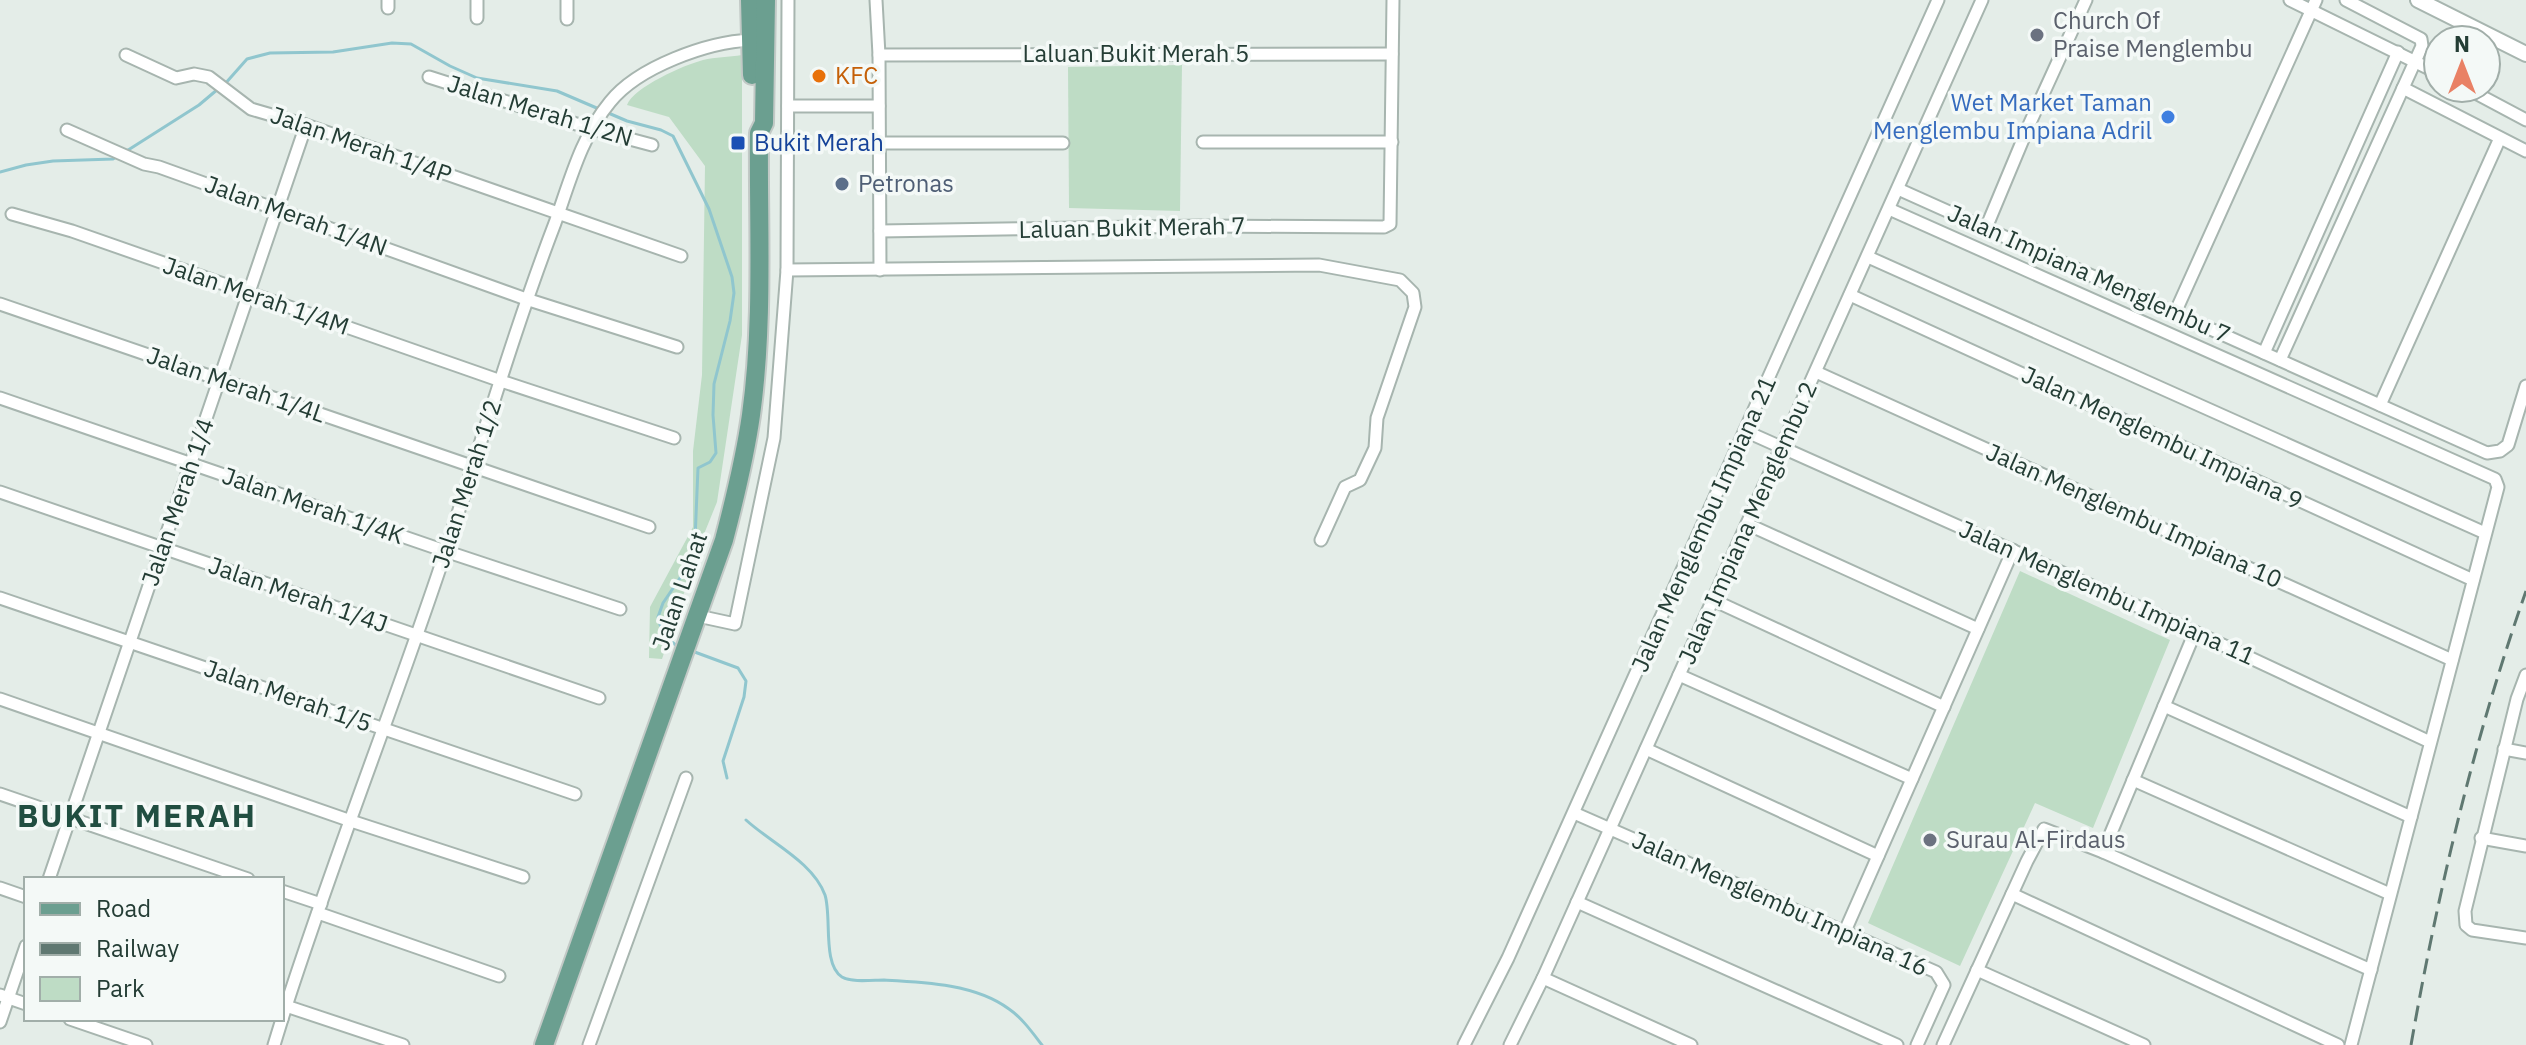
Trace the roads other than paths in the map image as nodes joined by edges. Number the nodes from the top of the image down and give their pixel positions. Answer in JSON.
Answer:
{"nodes":[{"id":1,"x":477,"y":0,"type":"edge"},
{"id":2,"x":567,"y":0,"type":"edge"},
{"id":3,"x":750,"y":0,"type":"edge"},
{"id":4,"x":763,"y":0,"type":"edge"},
{"id":5,"x":788,"y":0,"type":"edge"},
{"id":6,"x":876,"y":0,"type":"edge"},
{"id":7,"x":1393,"y":0,"type":"edge"},
{"id":8,"x":1938,"y":0,"type":"edge"},
{"id":9,"x":1982,"y":0,"type":"edge"},
{"id":10,"x":2086,"y":0,"type":"edge"},
{"id":11,"x":2290,"y":0,"type":"edge"},
{"id":12,"x":2346,"y":0,"type":"edge"},
{"id":13,"x":2418,"y":0,"type":"edge"},
{"id":14,"x":2313,"y":5,"type":"edge"},
{"id":15,"x":477,"y":18,"type":"dead end"},
{"id":16,"x":567,"y":19,"type":"dead end"},
{"id":17,"x":751,"y":40,"type":"junction"},
{"id":18,"x":2398,"y":52,"type":"junction"},
{"id":19,"x":1392,"y":54,"type":"junction"},
{"id":20,"x":2526,"y":54,"type":"edge"},
{"id":21,"x":126,"y":55,"type":"dead end"},
{"id":22,"x":879,"y":55,"type":"junction"},
{"id":23,"x":2414,"y":61,"type":"junction"},
{"id":24,"x":2422,"y":65,"type":"edge"},
{"id":25,"x":429,"y":77,"type":"dead end"},
{"id":26,"x":2403,"y":88,"type":"junction"},
{"id":27,"x":2496,"y":104,"type":"edge"},
{"id":28,"x":788,"y":106,"type":"junction"},
{"id":29,"x":879,"y":106,"type":"junction"},
{"id":30,"x":2526,"y":120,"type":"edge"},
{"id":31,"x":306,"y":125,"type":"junction"},
{"id":32,"x":761,"y":128,"type":"junction"},
{"id":33,"x":592,"y":129,"type":"junction"},
{"id":34,"x":67,"y":130,"type":"dead end"},
{"id":35,"x":2500,"y":138,"type":"junction"},
{"id":36,"x":1203,"y":142,"type":"dead end"},
{"id":37,"x":1392,"y":142,"type":"junction"},
{"id":38,"x":879,"y":143,"type":"junction"},
{"id":39,"x":1063,"y":143,"type":"dead end"},
{"id":40,"x":652,"y":145,"type":"dead end"},
{"id":41,"x":2526,"y":151,"type":"edge"},
{"id":42,"x":1898,"y":189,"type":"junction"},
{"id":43,"x":1889,"y":209,"type":"junction"},
{"id":44,"x":277,"y":210,"type":"junction"},
{"id":45,"x":558,"y":213,"type":"junction"},
{"id":46,"x":12,"y":214,"type":"dead end"},
{"id":47,"x":1986,"y":228,"type":"junction"},
{"id":48,"x":880,"y":231,"type":"junction"},
{"id":49,"x":681,"y":256,"type":"dead end"},
{"id":50,"x":1868,"y":257,"type":"junction"},
{"id":51,"x":787,"y":270,"type":"junction"},
{"id":52,"x":880,"y":270,"type":"junction"},
{"id":53,"x":248,"y":294,"type":"junction"},
{"id":54,"x":1850,"y":295,"type":"junction"},
{"id":55,"x":526,"y":299,"type":"junction"},
{"id":56,"x":0,"y":304,"type":"edge"},
{"id":57,"x":2175,"y":313,"type":"junction"},
{"id":58,"x":677,"y":347,"type":"dead end"},
{"id":59,"x":2264,"y":353,"type":"junction"},
{"id":60,"x":2280,"y":360,"type":"junction"},
{"id":61,"x":1816,"y":372,"type":"junction"},
{"id":62,"x":220,"y":379,"type":"junction"},
{"id":63,"x":501,"y":381,"type":"junction"},
{"id":64,"x":2526,"y":386,"type":"edge"},
{"id":65,"x":0,"y":398,"type":"edge"},
{"id":66,"x":2380,"y":405,"type":"junction"},
{"id":67,"x":1745,"y":431,"type":"junction"},
{"id":68,"x":674,"y":438,"type":"dead end"},
{"id":69,"x":1782,"y":447,"type":"junction"},
{"id":70,"x":191,"y":464,"type":"junction"},
{"id":71,"x":472,"y":466,"type":"junction"},
{"id":72,"x":0,"y":492,"type":"edge"},
{"id":73,"x":1747,"y":524,"type":"junction"},
{"id":74,"x":649,"y":527,"type":"dead end"},
{"id":75,"x":2485,"y":533,"type":"junction"},
{"id":76,"x":1321,"y":540,"type":"dead end"},
{"id":77,"x":162,"y":548,"type":"junction"},
{"id":78,"x":2013,"y":550,"type":"junction"},
{"id":79,"x":445,"y":551,"type":"junction"},
{"id":80,"x":2473,"y":580,"type":"junction"},
{"id":81,"x":0,"y":598,"type":"edge"},
{"id":82,"x":1713,"y":600,"type":"junction"},
{"id":83,"x":620,"y":609,"type":"dead end"},
{"id":84,"x":698,"y":616,"type":"junction"},
{"id":85,"x":1978,"y":629,"type":"junction"},
{"id":86,"x":2195,"y":632,"type":"junction"},
{"id":87,"x":415,"y":635,"type":"junction"},
{"id":88,"x":130,"y":641,"type":"junction"},
{"id":89,"x":2452,"y":660,"type":"junction"},
{"id":90,"x":1679,"y":675,"type":"junction"},
{"id":91,"x":2526,"y":675,"type":"edge"},
{"id":92,"x":599,"y":698,"type":"dead end"},
{"id":93,"x":0,"y":699,"type":"edge"},
{"id":94,"x":2164,"y":706,"type":"junction"},
{"id":95,"x":1944,"y":707,"type":"junction"},
{"id":96,"x":382,"y":728,"type":"junction"},
{"id":97,"x":98,"y":734,"type":"junction"},
{"id":98,"x":2430,"y":742,"type":"junction"},
{"id":99,"x":1646,"y":749,"type":"junction"},
{"id":100,"x":2504,"y":749,"type":"junction"},
{"id":101,"x":2526,"y":753,"type":"edge"},
{"id":102,"x":686,"y":778,"type":"dead end"},
{"id":103,"x":1912,"y":779,"type":"junction"},
{"id":104,"x":2133,"y":780,"type":"junction"},
{"id":105,"x":0,"y":794,"type":"edge"},
{"id":106,"x":575,"y":794,"type":"dead end"},
{"id":107,"x":1574,"y":813,"type":"junction"},
{"id":108,"x":2411,"y":817,"type":"junction"},
{"id":109,"x":70,"y":818,"type":"junction"},
{"id":110,"x":351,"y":821,"type":"junction"},
{"id":111,"x":1610,"y":828,"type":"junction"},
{"id":112,"x":2481,"y":838,"type":"junction"},
{"id":113,"x":2526,"y":846,"type":"edge"},
{"id":114,"x":2103,"y":852,"type":"junction"},
{"id":115,"x":1878,"y":856,"type":"junction"},
{"id":116,"x":50,"y":877,"type":"edge"},
{"id":117,"x":242,"y":877,"type":"edge"},
{"id":118,"x":523,"y":877,"type":"dead end"},
{"id":119,"x":0,"y":888,"type":"edge"},
{"id":120,"x":284,"y":892,"type":"edge"},
{"id":121,"x":2012,"y":894,"type":"junction"},
{"id":122,"x":2390,"y":894,"type":"junction"},
{"id":123,"x":24,"y":896,"type":"edge"},
{"id":124,"x":1577,"y":902,"type":"junction"},
{"id":125,"x":320,"y":908,"type":"junction"},
{"id":126,"x":1845,"y":931,"type":"junction"},
{"id":127,"x":2526,"y":938,"type":"edge"},
{"id":128,"x":24,"y":951,"type":"edge"},
{"id":129,"x":1977,"y":970,"type":"junction"},
{"id":130,"x":2371,"y":970,"type":"junction"},
{"id":131,"x":499,"y":976,"type":"dead end"},
{"id":132,"x":1543,"y":978,"type":"junction"},
{"id":133,"x":287,"y":985,"type":"edge"},
{"id":134,"x":4,"y":996,"type":"edge"},
{"id":135,"x":24,"y":1003,"type":"edge"},
{"id":136,"x":286,"y":1006,"type":"junction"},
{"id":137,"x":284,"y":1012,"type":"edge"},
{"id":138,"x":76,"y":1021,"type":"edge"},
{"id":139,"x":281,"y":1021,"type":"edge"},
{"id":140,"x":0,"y":1022,"type":"edge"},
{"id":141,"x":2129,"y":1042,"type":"edge"},
{"id":142,"x":1948,"y":1044,"type":"edge"},
{"id":143,"x":146,"y":1045,"type":"edge"},
{"id":144,"x":274,"y":1045,"type":"edge"},
{"id":145,"x":403,"y":1045,"type":"edge"},
{"id":146,"x":544,"y":1045,"type":"edge"},
{"id":147,"x":589,"y":1045,"type":"edge"},
{"id":148,"x":1464,"y":1045,"type":"edge"},
{"id":149,"x":1510,"y":1045,"type":"edge"},
{"id":150,"x":1691,"y":1045,"type":"edge"},
{"id":151,"x":1897,"y":1045,"type":"edge"},
{"id":152,"x":1917,"y":1045,"type":"edge"},
{"id":153,"x":2144,"y":1045,"type":"edge"},
{"id":154,"x":2338,"y":1045,"type":"edge"},
{"id":155,"x":2351,"y":1045,"type":"edge"}],
"edges":[{"from":1,"to":15,"type":"street"},
{"from":2,"to":16,"type":"street"},
{"from":3,"to":17,"type":"main road","name":"Jalan Lahat"},
{"from":4,"to":17,"type":"main road"},
{"from":4,"to":32,"type":"main road","name":"Jalan Lahat"},
{"from":5,"to":28,"type":"street"},
{"from":6,"to":22,"type":"street"},
{"from":7,"to":19,"type":"street"},
{"from":8,"to":67,"type":"street","name":"Jalan Menglembu Impiana 21"},
{"from":9,"to":42,"type":"street","name":"Jalan Impiana Menglembu 2"},
{"from":10,"to":47,"type":"street"},
{"from":11,"to":14,"type":"street"},
{"from":12,"to":23,"type":"street"},
{"from":13,"to":20,"type":"street"},
{"from":14,"to":18,"type":"street"},
{"from":14,"to":57,"type":"street"},
{"from":17,"to":32,"type":"main road","name":"Jalan Lahat"},
{"from":17,"to":33,"type":"street","name":"Jalan Merah 1/2"},
{"from":18,"to":23,"type":"street"},
{"from":18,"to":59,"type":"street"},
{"from":19,"to":22,"type":"street","name":"Laluan Bukit Merah 5"},
{"from":19,"to":37,"type":"street"},
{"from":21,"to":31,"type":"street","name":"Jalan Merah 1/4P"},
{"from":22,"to":29,"type":"street"},
{"from":23,"to":24,"type":"street"},
{"from":23,"to":26,"type":"street"},
{"from":25,"to":33,"type":"street","name":"Jalan Merah 1/2N"},
{"from":26,"to":35,"type":"street"},
{"from":26,"to":60,"type":"street"},
{"from":27,"to":30,"type":"street"},
{"from":28,"to":29,"type":"street"},
{"from":28,"to":51,"type":"street"},
{"from":29,"to":38,"type":"street"},
{"from":31,"to":44,"type":"street","name":"Jalan Merah 1/4"},
{"from":31,"to":45,"type":"street","name":"Jalan Merah 1/4P"},
{"from":32,"to":84,"type":"main road","name":"Jalan Lahat"},
{"from":33,"to":40,"type":"street","name":"Jalan Merah 1/2N"},
{"from":33,"to":45,"type":"street","name":"Jalan Merah 1/2"},
{"from":34,"to":44,"type":"street","name":"Jalan Merah 1/4N"},
{"from":35,"to":41,"type":"street"},
{"from":35,"to":66,"type":"street"},
{"from":36,"to":37,"type":"street"},
{"from":37,"to":48,"type":"street","name":"Laluan Bukit Merah 7"},
{"from":38,"to":39,"type":"street"},
{"from":38,"to":48,"type":"street"},
{"from":42,"to":43,"type":"street","name":"Jalan Impiana Menglembu 2"},
{"from":42,"to":47,"type":"street","name":"Jalan Impiana Menglembu 7"},
{"from":43,"to":50,"type":"street","name":"Jalan Impiana Menglembu 2"},
{"from":43,"to":75,"type":"street"},
{"from":44,"to":53,"type":"street","name":"Jalan Merah 1/4"},
{"from":44,"to":55,"type":"street","name":"Jalan Merah 1/4N"},
{"from":45,"to":49,"type":"street","name":"Jalan Merah 1/4P"},
{"from":45,"to":55,"type":"street","name":"Jalan Merah 1/2"},
{"from":46,"to":53,"type":"street","name":"Jalan Merah 1/4M"},
{"from":47,"to":57,"type":"street","name":"Jalan Impiana Menglembu 7"},
{"from":48,"to":52,"type":"street"},
{"from":50,"to":54,"type":"street","name":"Jalan Impiana Menglembu 2"},
{"from":50,"to":75,"type":"street"},
{"from":51,"to":52,"type":"street"},
{"from":51,"to":84,"type":"street"},
{"from":52,"to":76,"type":"street"},
{"from":53,"to":62,"type":"street","name":"Jalan Merah 1/4"},
{"from":53,"to":63,"type":"street","name":"Jalan Merah 1/4M"},
{"from":54,"to":61,"type":"street","name":"Jalan Impiana Menglembu 2"},
{"from":54,"to":80,"type":"street","name":"Jalan Menglembu Impiana 9"},
{"from":55,"to":58,"type":"street","name":"Jalan Merah 1/4N"},
{"from":55,"to":63,"type":"street","name":"Jalan Merah 1/2"},
{"from":56,"to":62,"type":"street","name":"Jalan Merah 1/4L"},
{"from":57,"to":59,"type":"street","name":"Jalan Impiana Menglembu 7"},
{"from":59,"to":60,"type":"street","name":"Jalan Impiana Menglembu 7"},
{"from":60,"to":66,"type":"street","name":"Jalan Impiana Menglembu 7"},
{"from":61,"to":69,"type":"street","name":"Jalan Impiana Menglembu 2"},
{"from":61,"to":89,"type":"street","name":"Jalan Menglembu Impiana 10"},
{"from":62,"to":70,"type":"street","name":"Jalan Merah 1/4"},
{"from":62,"to":71,"type":"street","name":"Jalan Merah 1/4L"},
{"from":63,"to":68,"type":"street","name":"Jalan Merah 1/4M"},
{"from":63,"to":71,"type":"street","name":"Jalan Merah 1/2"},
{"from":64,"to":66,"type":"street","name":"Jalan Impiana Menglembu 7"},
{"from":65,"to":70,"type":"street","name":"Jalan Merah 1/4K"},
{"from":67,"to":69,"type":"street","name":"Jalan Menglembu Impiana 11"},
{"from":67,"to":107,"type":"street","name":"Jalan Menglembu Impiana 21"},
{"from":69,"to":73,"type":"street","name":"Jalan Impiana Menglembu 2"},
{"from":69,"to":78,"type":"street","name":"Jalan Menglembu Impiana 11"},
{"from":70,"to":77,"type":"street","name":"Jalan Merah 1/4"},
{"from":70,"to":79,"type":"street","name":"Jalan Merah 1/4K"},
{"from":71,"to":74,"type":"street","name":"Jalan Merah 1/4L"},
{"from":71,"to":79,"type":"street","name":"Jalan Merah 1/2"},
{"from":72,"to":77,"type":"street","name":"Jalan Merah 1/4J"},
{"from":73,"to":82,"type":"street","name":"Jalan Impiana Menglembu 2"},
{"from":73,"to":85,"type":"street"},
{"from":75,"to":80,"type":"street"},
{"from":77,"to":87,"type":"street","name":"Jalan Merah 1/4J"},
{"from":77,"to":88,"type":"street","name":"Jalan Merah 1/4"},
{"from":78,"to":85,"type":"street"},
{"from":78,"to":86,"type":"street","name":"Jalan Menglembu Impiana 11"},
{"from":79,"to":83,"type":"street","name":"Jalan Merah 1/4K"},
{"from":79,"to":87,"type":"street","name":"Jalan Merah 1/2"},
{"from":80,"to":89,"type":"street"},
{"from":81,"to":88,"type":"street","name":"Jalan Merah 1/5"},
{"from":82,"to":90,"type":"street","name":"Jalan Impiana Menglembu 2"},
{"from":82,"to":95,"type":"street"},
{"from":84,"to":146,"type":"main road","name":"Jalan Lahat"},
{"from":85,"to":95,"type":"street"},
{"from":86,"to":94,"type":"street"},
{"from":86,"to":98,"type":"street","name":"Jalan Menglembu Impiana 11"},
{"from":87,"to":92,"type":"street","name":"Jalan Merah 1/4J"},
{"from":87,"to":96,"type":"street","name":"Jalan Merah 1/2"},
{"from":88,"to":96,"type":"street","name":"Jalan Merah 1/5"},
{"from":88,"to":97,"type":"street","name":"Jalan Merah 1/4"},
{"from":89,"to":98,"type":"street"},
{"from":90,"to":99,"type":"street","name":"Jalan Impiana Menglembu 2"},
{"from":90,"to":103,"type":"street"},
{"from":91,"to":100,"type":"street"},
{"from":93,"to":97,"type":"street"},
{"from":94,"to":104,"type":"street"},
{"from":94,"to":108,"type":"street"},
{"from":95,"to":103,"type":"street"},
{"from":96,"to":106,"type":"street","name":"Jalan Merah 1/5"},
{"from":96,"to":110,"type":"street","name":"Jalan Merah 1/2"},
{"from":97,"to":109,"type":"street","name":"Jalan Merah 1/4"},
{"from":97,"to":110,"type":"street"},
{"from":98,"to":108,"type":"street"},
{"from":99,"to":111,"type":"street","name":"Jalan Impiana Menglembu 2"},
{"from":99,"to":115,"type":"street"},
{"from":100,"to":101,"type":"street"},
{"from":100,"to":112,"type":"street"},
{"from":102,"to":147,"type":"street"},
{"from":103,"to":115,"type":"street"},
{"from":104,"to":114,"type":"street"},
{"from":104,"to":122,"type":"street"},
{"from":105,"to":109,"type":"street"},
{"from":107,"to":111,"type":"street","name":"Jalan Menglembu Impiana 16"},
{"from":107,"to":148,"type":"street","name":"Jalan Menglembu Impiana 21"},
{"from":108,"to":122,"type":"street"},
{"from":109,"to":116,"type":"street","name":"Jalan Merah 1/4"},
{"from":109,"to":117,"type":"street"},
{"from":110,"to":118,"type":"street"},
{"from":110,"to":125,"type":"street","name":"Jalan Merah 1/2"},
{"from":111,"to":124,"type":"street","name":"Jalan Impiana Menglembu 2"},
{"from":111,"to":126,"type":"street","name":"Jalan Menglembu Impiana 16"},
{"from":112,"to":113,"type":"street"},
{"from":112,"to":127,"type":"street"},
{"from":114,"to":121,"type":"street"},
{"from":114,"to":130,"type":"street"},
{"from":115,"to":126,"type":"street"},
{"from":119,"to":123,"type":"street"},
{"from":120,"to":125,"type":"street"},
{"from":121,"to":129,"type":"street"},
{"from":121,"to":154,"type":"street"},
{"from":122,"to":130,"type":"street"},
{"from":124,"to":132,"type":"street","name":"Jalan Impiana Menglembu 2"},
{"from":124,"to":151,"type":"street"},
{"from":125,"to":131,"type":"street"},
{"from":125,"to":133,"type":"street","name":"Jalan Merah 1/2"},
{"from":126,"to":152,"type":"street","name":"Jalan Menglembu Impiana 16"},
{"from":128,"to":134,"type":"street"},
{"from":129,"to":141,"type":"street"},
{"from":129,"to":142,"type":"street"},
{"from":130,"to":155,"type":"street"},
{"from":132,"to":149,"type":"street","name":"Jalan Impiana Menglembu 2"},
{"from":132,"to":150,"type":"street"},
{"from":133,"to":136,"type":"street","name":"Jalan Merah 1/2"},
{"from":134,"to":135,"type":"street"},
{"from":134,"to":140,"type":"street"},
{"from":136,"to":137,"type":"street","name":"Jalan Merah 1/2"},
{"from":136,"to":145,"type":"street"},
{"from":138,"to":143,"type":"street"},
{"from":139,"to":144,"type":"street","name":"Jalan Merah 1/2"},
{"from":141,"to":153,"type":"street"}]}
